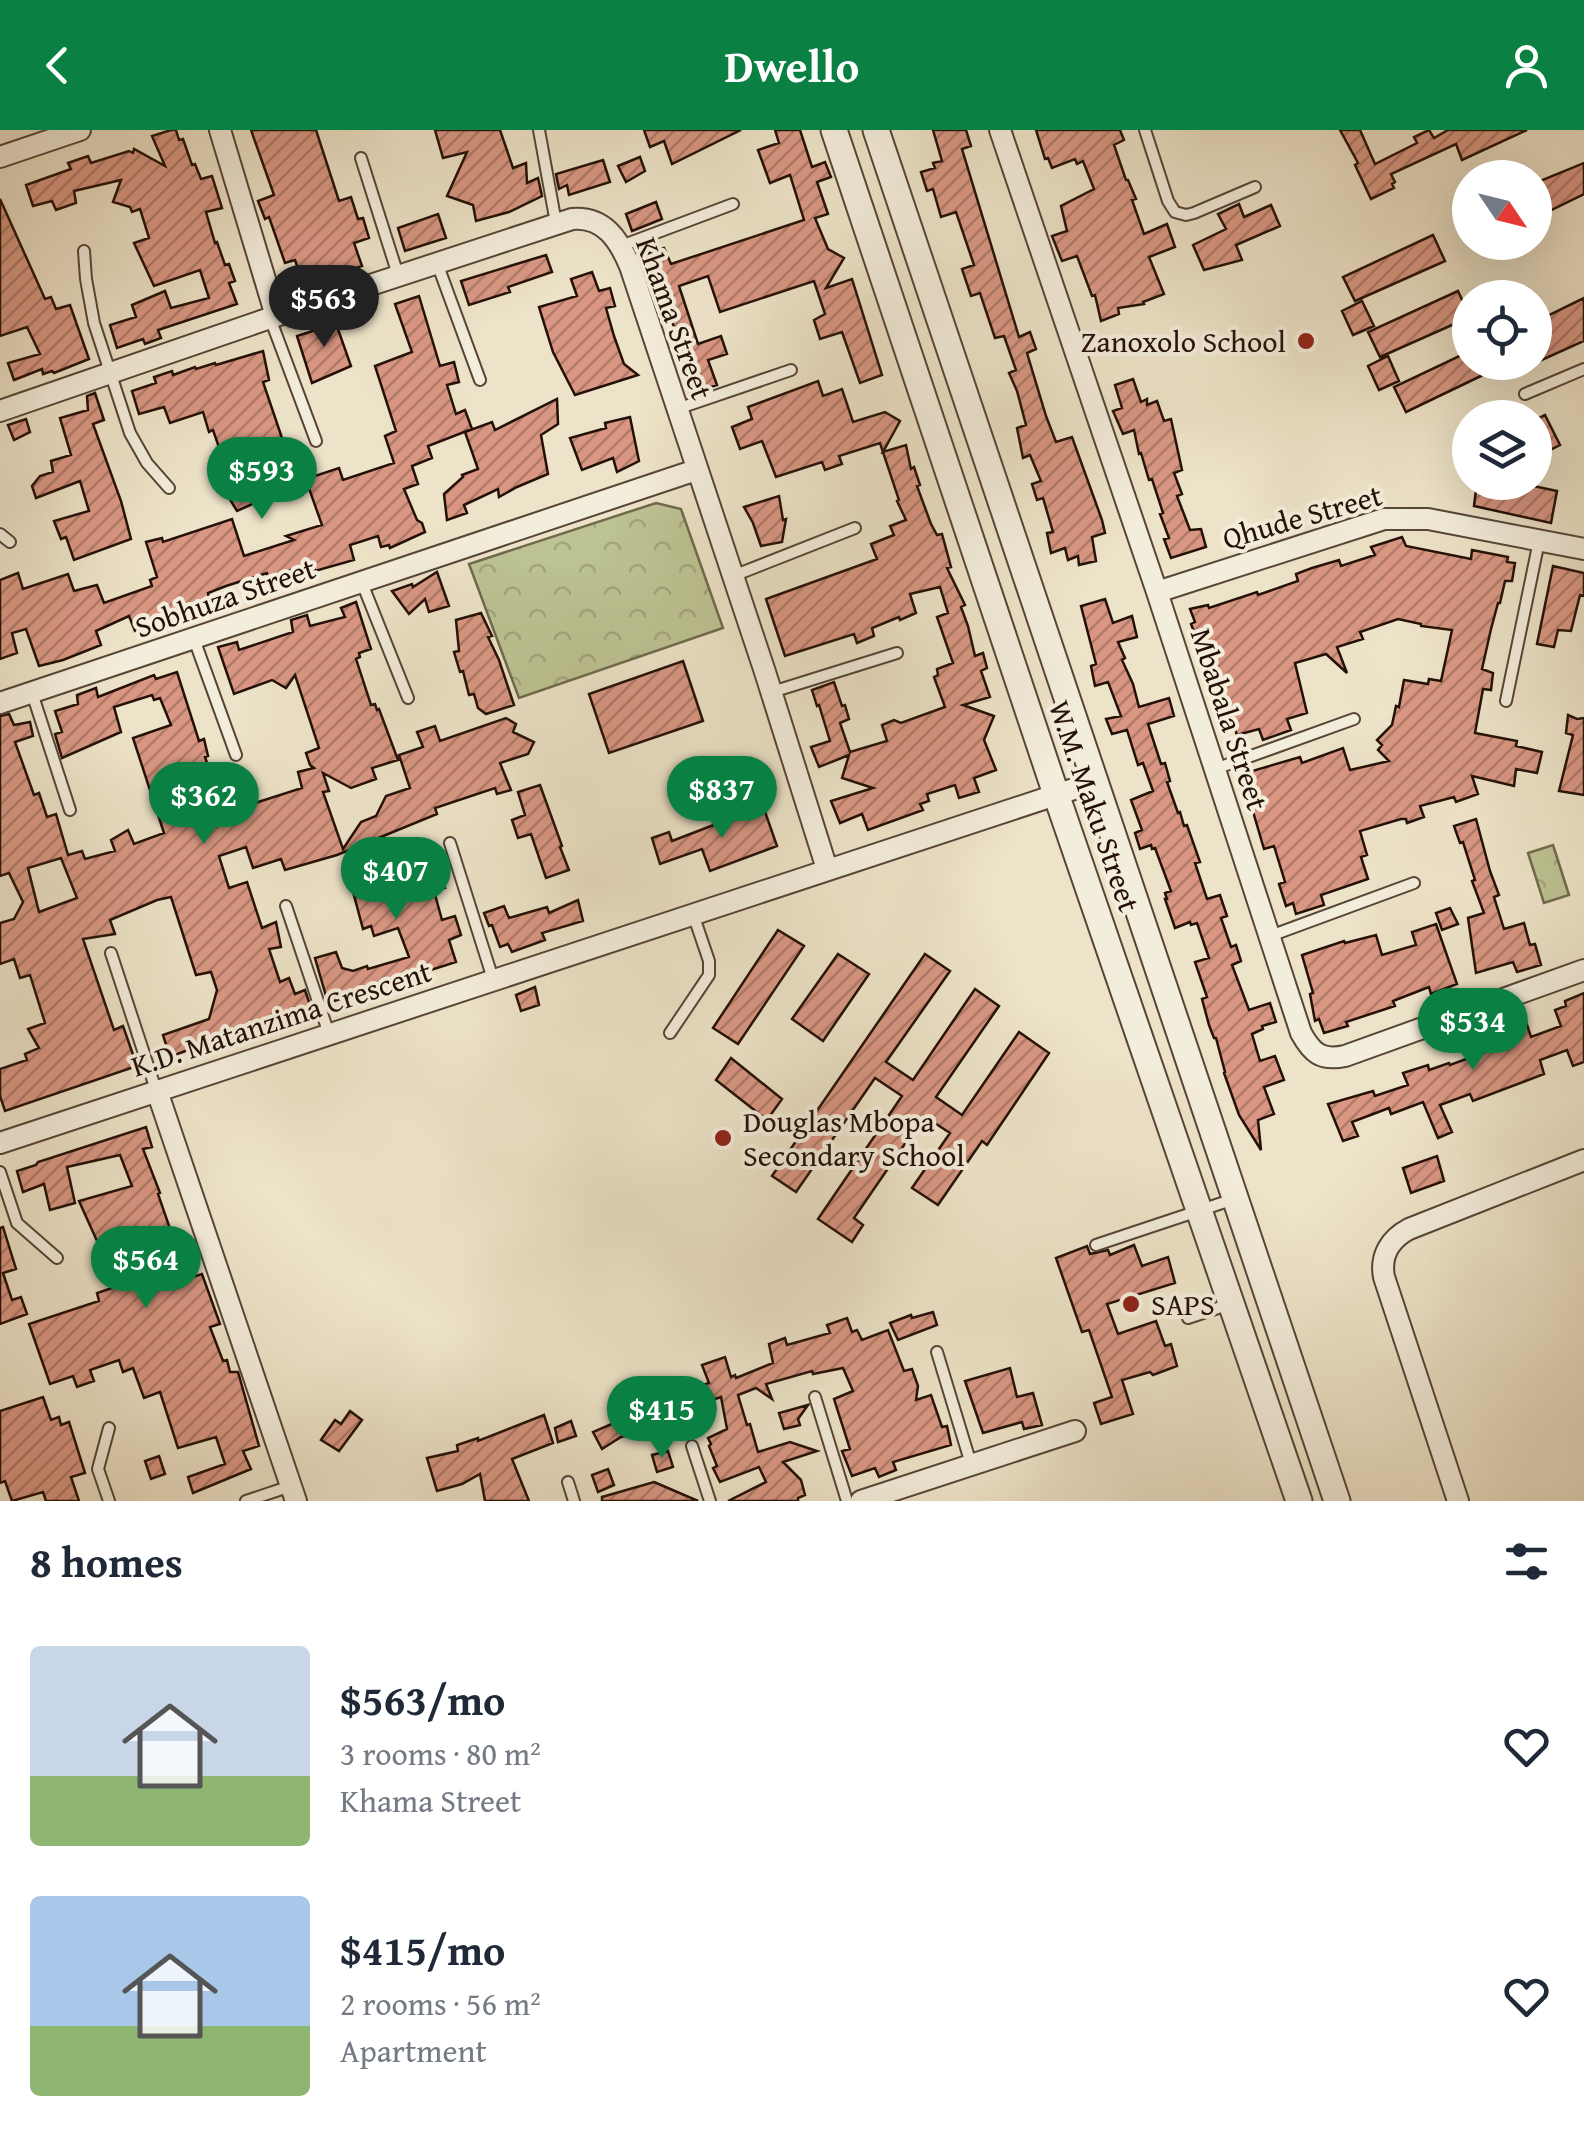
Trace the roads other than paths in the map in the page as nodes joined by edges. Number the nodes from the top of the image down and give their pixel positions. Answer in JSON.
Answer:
{"nodes":[{"id":1,"x":80,"y":130,"type":"edge"},
{"id":2,"x":220,"y":130,"type":"edge"},
{"id":3,"x":539,"y":130,"type":"edge"},
{"id":4,"x":834,"y":130,"type":"edge"},
{"id":5,"x":876,"y":130,"type":"edge"},
{"id":6,"x":1000,"y":130,"type":"edge"},
{"id":7,"x":1146,"y":130,"type":"edge"},
{"id":8,"x":0,"y":156,"type":"edge"},
{"id":9,"x":360,"y":158,"type":"dead end"},
{"id":10,"x":1255,"y":187,"type":"dead end"},
{"id":11,"x":734,"y":204,"type":"dead end"},
{"id":12,"x":556,"y":224,"type":"junction"},
{"id":13,"x":622,"y":246,"type":"junction"},
{"id":14,"x":84,"y":251,"type":"dead end"},
{"id":15,"x":437,"y":263,"type":"junction"},
{"id":16,"x":398,"y":276,"type":"junction"},
{"id":17,"x":273,"y":317,"type":"junction"},
{"id":18,"x":1584,"y":369,"type":"edge"},
{"id":19,"x":791,"y":370,"type":"dead end"},
{"id":20,"x":110,"y":374,"type":"junction"},
{"id":21,"x":480,"y":380,"type":"dead end"},
{"id":22,"x":1525,"y":394,"type":"dead end"},
{"id":23,"x":676,"y":410,"type":"junction"},
{"id":24,"x":0,"y":411,"type":"edge"},
{"id":25,"x":316,"y":440,"type":"dead end"},
{"id":26,"x":696,"y":470,"type":"junction"},
{"id":27,"x":169,"y":488,"type":"dead end"},
{"id":28,"x":855,"y":528,"type":"dead end"},
{"id":29,"x":0,"y":534,"type":"edge"},
{"id":30,"x":1539,"y":540,"type":"junction"},
{"id":31,"x":10,"y":542,"type":"dead end"},
{"id":32,"x":1584,"y":549,"type":"edge"},
{"id":33,"x":732,"y":576,"type":"junction"},
{"id":34,"x":362,"y":583,"type":"junction"},
{"id":35,"x":1157,"y":592,"type":"junction"},
{"id":36,"x":194,"y":640,"type":"junction"},
{"id":37,"x":897,"y":653,"type":"dead end"},
{"id":38,"x":32,"y":693,"type":"junction"},
{"id":39,"x":771,"y":693,"type":"junction"},
{"id":40,"x":408,"y":698,"type":"dead end"},
{"id":41,"x":1506,"y":702,"type":"dead end"},
{"id":42,"x":0,"y":704,"type":"edge"},
{"id":43,"x":1354,"y":719,"type":"dead end"},
{"id":44,"x":236,"y":754,"type":"dead end"},
{"id":45,"x":1215,"y":769,"type":"junction"},
{"id":46,"x":1094,"y":782,"type":"junction"},
{"id":47,"x":1056,"y":794,"type":"junction"},
{"id":48,"x":70,"y":810,"type":"dead end"},
{"id":49,"x":450,"y":843,"type":"dead end"},
{"id":50,"x":827,"y":869,"type":"junction"},
{"id":51,"x":1414,"y":883,"type":"dead end"},
{"id":52,"x":286,"y":906,"type":"dead end"},
{"id":53,"x":693,"y":913,"type":"junction"},
{"id":54,"x":1270,"y":936,"type":"junction"},
{"id":55,"x":111,"y":953,"type":"dead end"},
{"id":56,"x":1584,"y":970,"type":"edge"},
{"id":57,"x":493,"y":979,"type":"junction"},
{"id":58,"x":329,"y":1034,"type":"junction"},
{"id":59,"x":670,"y":1034,"type":"dead end"},
{"id":60,"x":157,"y":1091,"type":"junction"},
{"id":61,"x":1,"y":1140,"type":"edge"},
{"id":62,"x":1584,"y":1160,"type":"edge"},
{"id":63,"x":0,"y":1172,"type":"edge"},
{"id":64,"x":1235,"y":1199,"type":"junction"},
{"id":65,"x":1200,"y":1211,"type":"junction"},
{"id":66,"x":1096,"y":1245,"type":"dead end"},
{"id":67,"x":57,"y":1258,"type":"dead end"},
{"id":68,"x":1232,"y":1303,"type":"junction"},
{"id":69,"x":1188,"y":1318,"type":"dead end"},
{"id":70,"x":937,"y":1352,"type":"dead end"},
{"id":71,"x":814,"y":1397,"type":"dead end"},
{"id":72,"x":109,"y":1428,"type":"dead end"},
{"id":73,"x":1074,"y":1431,"type":"dead end"},
{"id":74,"x":692,"y":1446,"type":"dead end"},
{"id":75,"x":972,"y":1464,"type":"junction"},
{"id":76,"x":568,"y":1482,"type":"dead end"},
{"id":77,"x":293,"y":1493,"type":"edge"},
{"id":78,"x":109,"y":1501,"type":"edge"},
{"id":79,"x":246,"y":1501,"type":"edge"},
{"id":80,"x":574,"y":1501,"type":"edge"},
{"id":81,"x":710,"y":1501,"type":"edge"},
{"id":82,"x":847,"y":1501,"type":"edge"},
{"id":83,"x":862,"y":1501,"type":"edge"},
{"id":84,"x":1299,"y":1501,"type":"edge"},
{"id":85,"x":1336,"y":1501,"type":"edge"},
{"id":86,"x":1458,"y":1501,"type":"edge"}],
"edges":[{"from":1,"to":8,"type":"street"},
{"from":2,"to":17,"type":"street"},
{"from":3,"to":12,"type":"lane"},
{"from":4,"to":47,"type":"street","name":"W.M. Maku Street"},
{"from":5,"to":46,"type":"street","name":"W.M. Maku Street"},
{"from":6,"to":35,"type":"street","name":"Mbabala Street"},
{"from":7,"to":10,"type":"lane"},
{"from":9,"to":16,"type":"lane"},
{"from":11,"to":13,"type":"lane"},
{"from":12,"to":13,"type":"street","name":"Khama Street"},
{"from":12,"to":15,"type":"street","name":"Khama Street"},
{"from":13,"to":23,"type":"street","name":"Khama Street"},
{"from":14,"to":20,"type":"lane"},
{"from":15,"to":16,"type":"street","name":"Khama Street"},
{"from":15,"to":21,"type":"lane"},
{"from":16,"to":17,"type":"street","name":"Khama Street"},
{"from":17,"to":20,"type":"street","name":"Khama Street"},
{"from":17,"to":25,"type":"lane"},
{"from":18,"to":22,"type":"lane"},
{"from":19,"to":23,"type":"lane"},
{"from":20,"to":24,"type":"street","name":"Khama Street"},
{"from":20,"to":27,"type":"lane"},
{"from":23,"to":26,"type":"street","name":"Khama Street"},
{"from":26,"to":33,"type":"street","name":"Khama Street"},
{"from":26,"to":34,"type":"street","name":"Sobhuza Street"},
{"from":28,"to":33,"type":"lane"},
{"from":29,"to":31,"type":"lane"},
{"from":30,"to":32,"type":"street","name":"Qhude Street"},
{"from":30,"to":35,"type":"street","name":"Qhude Street"},
{"from":30,"to":41,"type":"lane"},
{"from":33,"to":39,"type":"street","name":"Khama Street"},
{"from":34,"to":36,"type":"street","name":"Sobhuza Street"},
{"from":34,"to":40,"type":"lane"},
{"from":35,"to":45,"type":"street","name":"Mbabala Street"},
{"from":36,"to":38,"type":"street","name":"Sobhuza Street"},
{"from":36,"to":44,"type":"lane"},
{"from":37,"to":39,"type":"lane"},
{"from":38,"to":42,"type":"street","name":"Sobhuza Street"},
{"from":38,"to":48,"type":"lane"},
{"from":39,"to":50,"type":"street","name":"Khama Street"},
{"from":43,"to":45,"type":"lane"},
{"from":45,"to":54,"type":"street","name":"Mbabala Street"},
{"from":46,"to":47,"type":"street","name":"K.D. Matanzima Crescent"},
{"from":46,"to":64,"type":"street","name":"W.M. Maku Street"},
{"from":47,"to":50,"type":"street","name":"K.D. Matanzima Crescent"},
{"from":47,"to":65,"type":"street","name":"W.M. Maku Street"},
{"from":49,"to":57,"type":"lane"},
{"from":50,"to":53,"type":"street","name":"K.D. Matanzima Crescent"},
{"from":51,"to":54,"type":"lane"},
{"from":52,"to":58,"type":"lane"},
{"from":53,"to":57,"type":"street","name":"K.D. Matanzima Crescent"},
{"from":53,"to":59,"type":"lane"},
{"from":54,"to":56,"type":"street","name":"Mbabala Street"},
{"from":55,"to":60,"type":"lane"},
{"from":57,"to":58,"type":"street","name":"K.D. Matanzima Crescent"},
{"from":58,"to":60,"type":"street","name":"K.D. Matanzima Crescent"},
{"from":60,"to":61,"type":"street","name":"K.D. Matanzima Crescent"},
{"from":60,"to":77,"type":"street"},
{"from":62,"to":86,"type":"street"},
{"from":63,"to":67,"type":"lane"},
{"from":64,"to":65,"type":"lane"},
{"from":64,"to":85,"type":"street","name":"W.M. Maku Street"},
{"from":65,"to":66,"type":"lane"},
{"from":65,"to":68,"type":"street","name":"W.M. Maku Street"},
{"from":68,"to":69,"type":"lane"},
{"from":68,"to":84,"type":"street","name":"W.M. Maku Street"},
{"from":70,"to":75,"type":"lane"},
{"from":71,"to":82,"type":"lane"},
{"from":72,"to":78,"type":"lane"},
{"from":73,"to":75,"type":"street"},
{"from":74,"to":81,"type":"lane"},
{"from":75,"to":83,"type":"street"},
{"from":76,"to":80,"type":"lane"},
{"from":77,"to":79,"type":"lane"}]}
